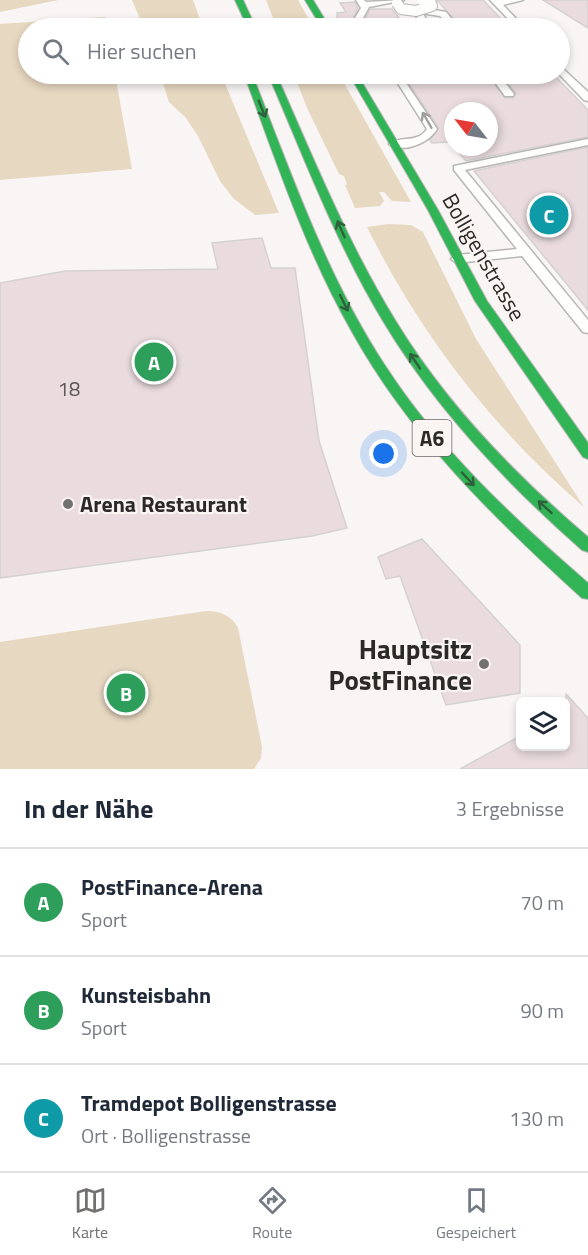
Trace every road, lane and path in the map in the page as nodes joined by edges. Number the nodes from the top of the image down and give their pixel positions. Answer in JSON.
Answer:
{"nodes":[{"id":1,"x":240,"y":0,"type":"edge"},
{"id":2,"x":309,"y":0,"type":"edge"},
{"id":3,"x":422,"y":0,"type":"edge"},
{"id":4,"x":519,"y":0,"type":"edge"},
{"id":5,"x":399,"y":2,"type":"edge"},
{"id":6,"x":495,"y":2,"type":"edge"},
{"id":7,"x":363,"y":4,"type":"edge"},
{"id":8,"x":248,"y":18,"type":"edge"},
{"id":9,"x":320,"y":18,"type":"edge"},
{"id":10,"x":424,"y":18,"type":"edge"},
{"id":11,"x":446,"y":18,"type":"edge"},
{"id":12,"x":511,"y":18,"type":"edge"},
{"id":13,"x":570,"y":79,"type":"edge"},
{"id":14,"x":252,"y":84,"type":"edge"},
{"id":15,"x":276,"y":84,"type":"edge"},
{"id":16,"x":359,"y":84,"type":"edge"},
{"id":17,"x":403,"y":84,"type":"edge"},
{"id":18,"x":501,"y":84,"type":"edge"},
{"id":19,"x":509,"y":94,"type":"dead end"},
{"id":20,"x":588,"y":98,"type":"edge"},
{"id":21,"x":588,"y":142,"type":"edge"},
{"id":22,"x":394,"y":144,"type":"junction"},
{"id":23,"x":524,"y":252,"type":"junction"},
{"id":24,"x":457,"y":259,"type":"junction"},
{"id":25,"x":588,"y":329,"type":"edge"},
{"id":26,"x":588,"y":454,"type":"edge"},
{"id":27,"x":588,"y":546,"type":"edge"},
{"id":28,"x":588,"y":593,"type":"edge"}],
"edges":[{"from":1,"to":8,"type":"main road"},
{"from":2,"to":9,"type":"main road"},
{"from":3,"to":5,"type":"lane","bridge":true},
{"from":4,"to":6,"type":"lane"},
{"from":5,"to":7,"type":"lane"},
{"from":6,"to":12,"type":"lane"},
{"from":10,"to":11,"type":"lane"},
{"from":13,"to":20,"type":"lane"},
{"from":14,"to":28,"type":"main road","number":"A6","one_way":true},
{"from":27,"to":15,"type":"main road","number":"A6","one_way":true},
{"from":16,"to":22,"type":"main road","name":"Bolligenstrasse"},
{"from":22,"to":17,"type":"lane","one_way":true},
{"from":18,"to":19,"type":"lane"},
{"from":21,"to":23,"type":"lane"},
{"from":22,"to":24,"type":"main road","name":"Bolligenstrasse"},
{"from":23,"to":24,"type":"lane"},
{"from":23,"to":25,"type":"lane"},
{"from":24,"to":26,"type":"main road","name":"Bolligenstrasse"}]}
